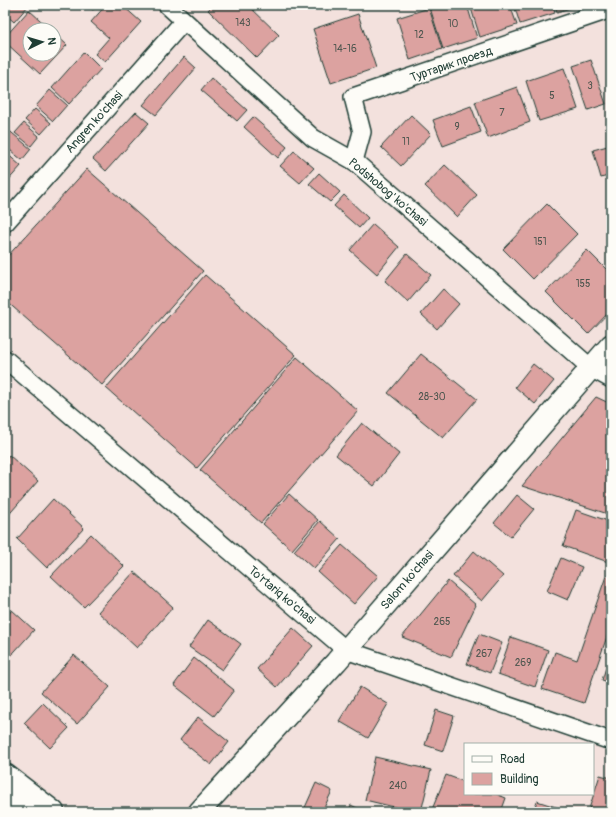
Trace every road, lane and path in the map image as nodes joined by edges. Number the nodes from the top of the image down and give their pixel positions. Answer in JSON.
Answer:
{"nodes":[{"id":1,"x":167,"y":5,"type":"edge"},
{"id":2,"x":611,"y":9,"type":"edge"},
{"id":3,"x":184,"y":21,"type":"junction"},
{"id":4,"x":354,"y":161,"type":"junction"},
{"id":5,"x":5,"y":222,"type":"edge"},
{"id":6,"x":611,"y":345,"type":"edge"},
{"id":7,"x":5,"y":359,"type":"edge"},
{"id":8,"x":591,"y":368,"type":"junction"},
{"id":9,"x":611,"y":379,"type":"edge"},
{"id":10,"x":346,"y":650,"type":"junction"},
{"id":11,"x":611,"y":741,"type":"edge"},
{"id":12,"x":5,"y":775,"type":"edge"},
{"id":13,"x":5,"y":794,"type":"edge"},
{"id":14,"x":26,"y":812,"type":"edge"},
{"id":15,"x":52,"y":812,"type":"edge"},
{"id":16,"x":200,"y":812,"type":"edge"}],
"edges":[{"from":1,"to":3,"type":"street","name":"Podshobog' ko'chasi"},
{"from":2,"to":4,"type":"street","name":"Туртарик проезд"},
{"from":3,"to":4,"type":"street","name":"Podshobog' ko'chasi"},
{"from":3,"to":5,"type":"street","name":"Angren ko'chasi"},
{"from":4,"to":8,"type":"street","name":"Podshobog' ko'chasi"},
{"from":6,"to":8,"type":"street","name":"Salom ko'chasi"},
{"from":7,"to":10,"type":"street","name":"To'rtariq ko'chasi"},
{"from":8,"to":9,"type":"street","name":"Podshobog' ko'chasi"},
{"from":8,"to":10,"type":"street","name":"Salom ko'chasi"},
{"from":10,"to":11,"type":"street","name":"To'rtariq ko'chasi"},
{"from":10,"to":16,"type":"street","name":"Salom ko'chasi"},
{"from":12,"to":15,"type":"main road"},
{"from":13,"to":14,"type":"main road"}]}
